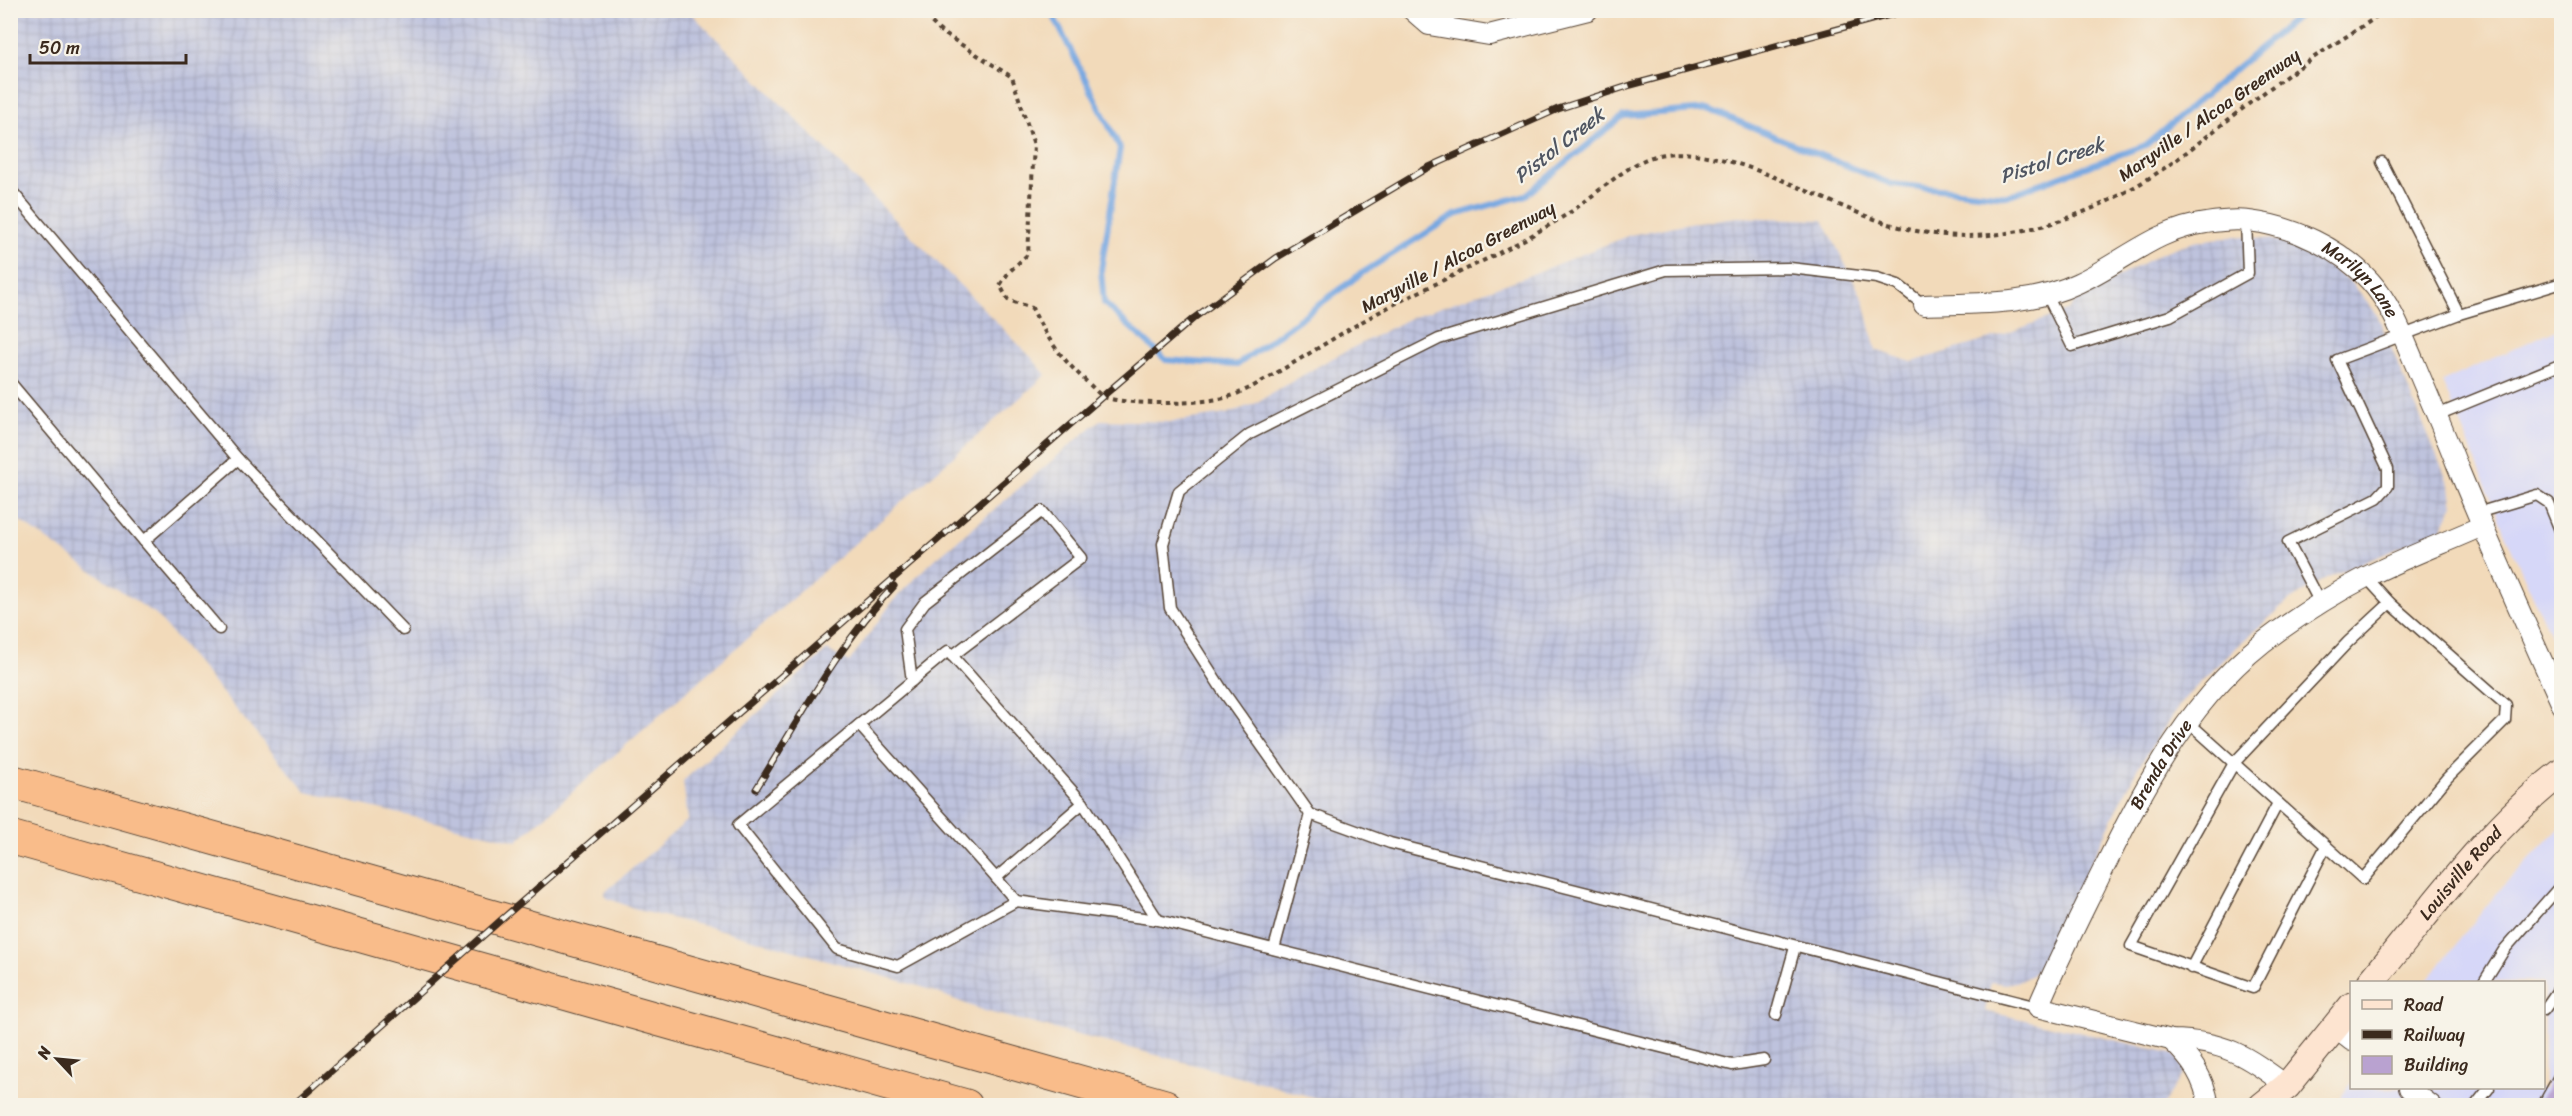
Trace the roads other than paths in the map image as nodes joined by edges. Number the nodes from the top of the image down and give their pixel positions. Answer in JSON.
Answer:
{"nodes":[{"id":1,"x":1412,"y":10,"type":"edge"},
{"id":2,"x":1588,"y":10,"type":"edge"},
{"id":3,"x":2382,"y":162,"type":"dead end"},
{"id":4,"x":10,"y":189,"type":"edge"},
{"id":5,"x":2246,"y":220,"type":"junction"},
{"id":6,"x":2562,"y":283,"type":"edge"},
{"id":7,"x":2047,"y":295,"type":"junction"},
{"id":8,"x":1924,"y":305,"type":"joint"},
{"id":9,"x":2459,"y":314,"type":"junction"},
{"id":10,"x":2402,"y":334,"type":"junction"},
{"id":11,"x":2562,"y":364,"type":"edge"},
{"id":12,"x":10,"y":382,"type":"edge"},
{"id":13,"x":2437,"y":415,"type":"junction"},
{"id":14,"x":238,"y":459,"type":"junction"},
{"id":15,"x":2480,"y":519,"type":"junction"},
{"id":16,"x":2562,"y":535,"type":"edge"},
{"id":17,"x":144,"y":541,"type":"junction"},
{"id":18,"x":2367,"y":577,"type":"junction"},
{"id":19,"x":2320,"y":603,"type":"junction"},
{"id":20,"x":2390,"y":603,"type":"junction"},
{"id":21,"x":219,"y":629,"type":"dead end"},
{"id":22,"x":403,"y":630,"type":"dead end"},
{"id":23,"x":952,"y":656,"type":"junction"},
{"id":24,"x":912,"y":681,"type":"junction"},
{"id":25,"x":2562,"y":705,"type":"edge"},
{"id":26,"x":2187,"y":721,"type":"junction"},
{"id":27,"x":859,"y":725,"type":"junction"},
{"id":28,"x":2234,"y":763,"type":"junction"},
{"id":29,"x":2562,"y":772,"type":"edge"},
{"id":30,"x":10,"y":781,"type":"edge"},
{"id":31,"x":1083,"y":803,"type":"junction"},
{"id":32,"x":2278,"y":803,"type":"junction"},
{"id":33,"x":1310,"y":814,"type":"junction"},
{"id":34,"x":10,"y":837,"type":"edge"},
{"id":35,"x":2326,"y":846,"type":"junction"},
{"id":36,"x":996,"y":878,"type":"junction"},
{"id":37,"x":2562,"y":884,"type":"edge"},
{"id":38,"x":1016,"y":901,"type":"junction"},
{"id":39,"x":1158,"y":920,"type":"junction"},
{"id":40,"x":1795,"y":947,"type":"junction"},
{"id":41,"x":1274,"y":949,"type":"junction"},
{"id":42,"x":2191,"y":968,"type":"junction"},
{"id":43,"x":2372,"y":981,"type":"edge"},
{"id":44,"x":2485,"y":981,"type":"edge"},
{"id":45,"x":2562,"y":984,"type":"edge"},
{"id":46,"x":2038,"y":1007,"type":"junction"},
{"id":47,"x":2545,"y":1009,"type":"edge"},
{"id":48,"x":2350,"y":1012,"type":"edge"},
{"id":49,"x":1776,"y":1015,"type":"dead end"},
{"id":50,"x":2343,"y":1034,"type":"edge"},
{"id":51,"x":2172,"y":1040,"type":"junction"},
{"id":52,"x":1764,"y":1060,"type":"dead end"},
{"id":53,"x":2410,"y":1089,"type":"edge"},
{"id":54,"x":2484,"y":1089,"type":"edge"},
{"id":55,"x":2283,"y":1096,"type":"edge"},
{"id":56,"x":966,"y":1106,"type":"edge"},
{"id":57,"x":1165,"y":1106,"type":"edge"},
{"id":58,"x":2209,"y":1106,"type":"edge"},
{"id":59,"x":2262,"y":1106,"type":"edge"},
{"id":60,"x":2432,"y":1106,"type":"edge"},
{"id":61,"x":2475,"y":1106,"type":"edge"}],
"edges":[{"from":1,"to":2,"type":"street"},
{"from":3,"to":9,"type":"lane"},
{"from":4,"to":14,"type":"lane"},
{"from":5,"to":7,"type":"street","name":"Marilyn Lane"},
{"from":5,"to":7,"type":"lane"},
{"from":5,"to":10,"type":"street","name":"Marilyn Lane"},
{"from":6,"to":9,"type":"lane"},
{"from":7,"to":8,"type":"street","name":"Marilyn Lane"},
{"from":8,"to":33,"type":"lane"},
{"from":9,"to":10,"type":"lane"},
{"from":10,"to":13,"type":"street","name":"Marilyn Lane"},
{"from":10,"to":19,"type":"lane"},
{"from":11,"to":13,"type":"lane"},
{"from":12,"to":17,"type":"lane"},
{"from":13,"to":15,"type":"street","name":"Marilyn Lane"},
{"from":14,"to":17,"type":"lane"},
{"from":14,"to":22,"type":"lane"},
{"from":15,"to":16,"type":"lane"},
{"from":15,"to":18,"type":"street","name":"Brenda Drive"},
{"from":15,"to":25,"type":"street","name":"Marilyn Lane"},
{"from":17,"to":21,"type":"lane"},
{"from":18,"to":19,"type":"street","name":"Brenda Drive"},
{"from":18,"to":20,"type":"lane"},
{"from":19,"to":26,"type":"street","name":"Brenda Drive"},
{"from":20,"to":28,"type":"lane"},
{"from":20,"to":35,"type":"lane"},
{"from":23,"to":24,"type":"lane"},
{"from":23,"to":24,"type":"lane"},
{"from":23,"to":31,"type":"lane"},
{"from":24,"to":27,"type":"lane"},
{"from":26,"to":28,"type":"lane"},
{"from":26,"to":46,"type":"street","name":"Brenda Drive"},
{"from":27,"to":36,"type":"lane"},
{"from":27,"to":38,"type":"lane"},
{"from":28,"to":32,"type":"lane"},
{"from":28,"to":42,"type":"lane"},
{"from":29,"to":43,"type":"main road","name":"Louisville Road"},
{"from":30,"to":57,"type":"highway"},
{"from":31,"to":36,"type":"lane"},
{"from":31,"to":39,"type":"lane"},
{"from":32,"to":35,"type":"lane"},
{"from":32,"to":42,"type":"lane"},
{"from":33,"to":40,"type":"lane"},
{"from":33,"to":41,"type":"lane"},
{"from":34,"to":56,"type":"highway"},
{"from":35,"to":42,"type":"lane"},
{"from":36,"to":38,"type":"lane"},
{"from":37,"to":44,"type":"lane"},
{"from":38,"to":39,"type":"lane"},
{"from":39,"to":41,"type":"lane"},
{"from":40,"to":46,"type":"lane"},
{"from":40,"to":49,"type":"lane"},
{"from":41,"to":52,"type":"lane"},
{"from":45,"to":47,"type":"lane"},
{"from":46,"to":51,"type":"street"},
{"from":48,"to":50,"type":"main road"},
{"from":50,"to":55,"type":"main road"},
{"from":51,"to":55,"type":"street"},
{"from":51,"to":58,"type":"street"},
{"from":53,"to":60,"type":"street"},
{"from":54,"to":61,"type":"lane"},
{"from":55,"to":59,"type":"main road"}]}
